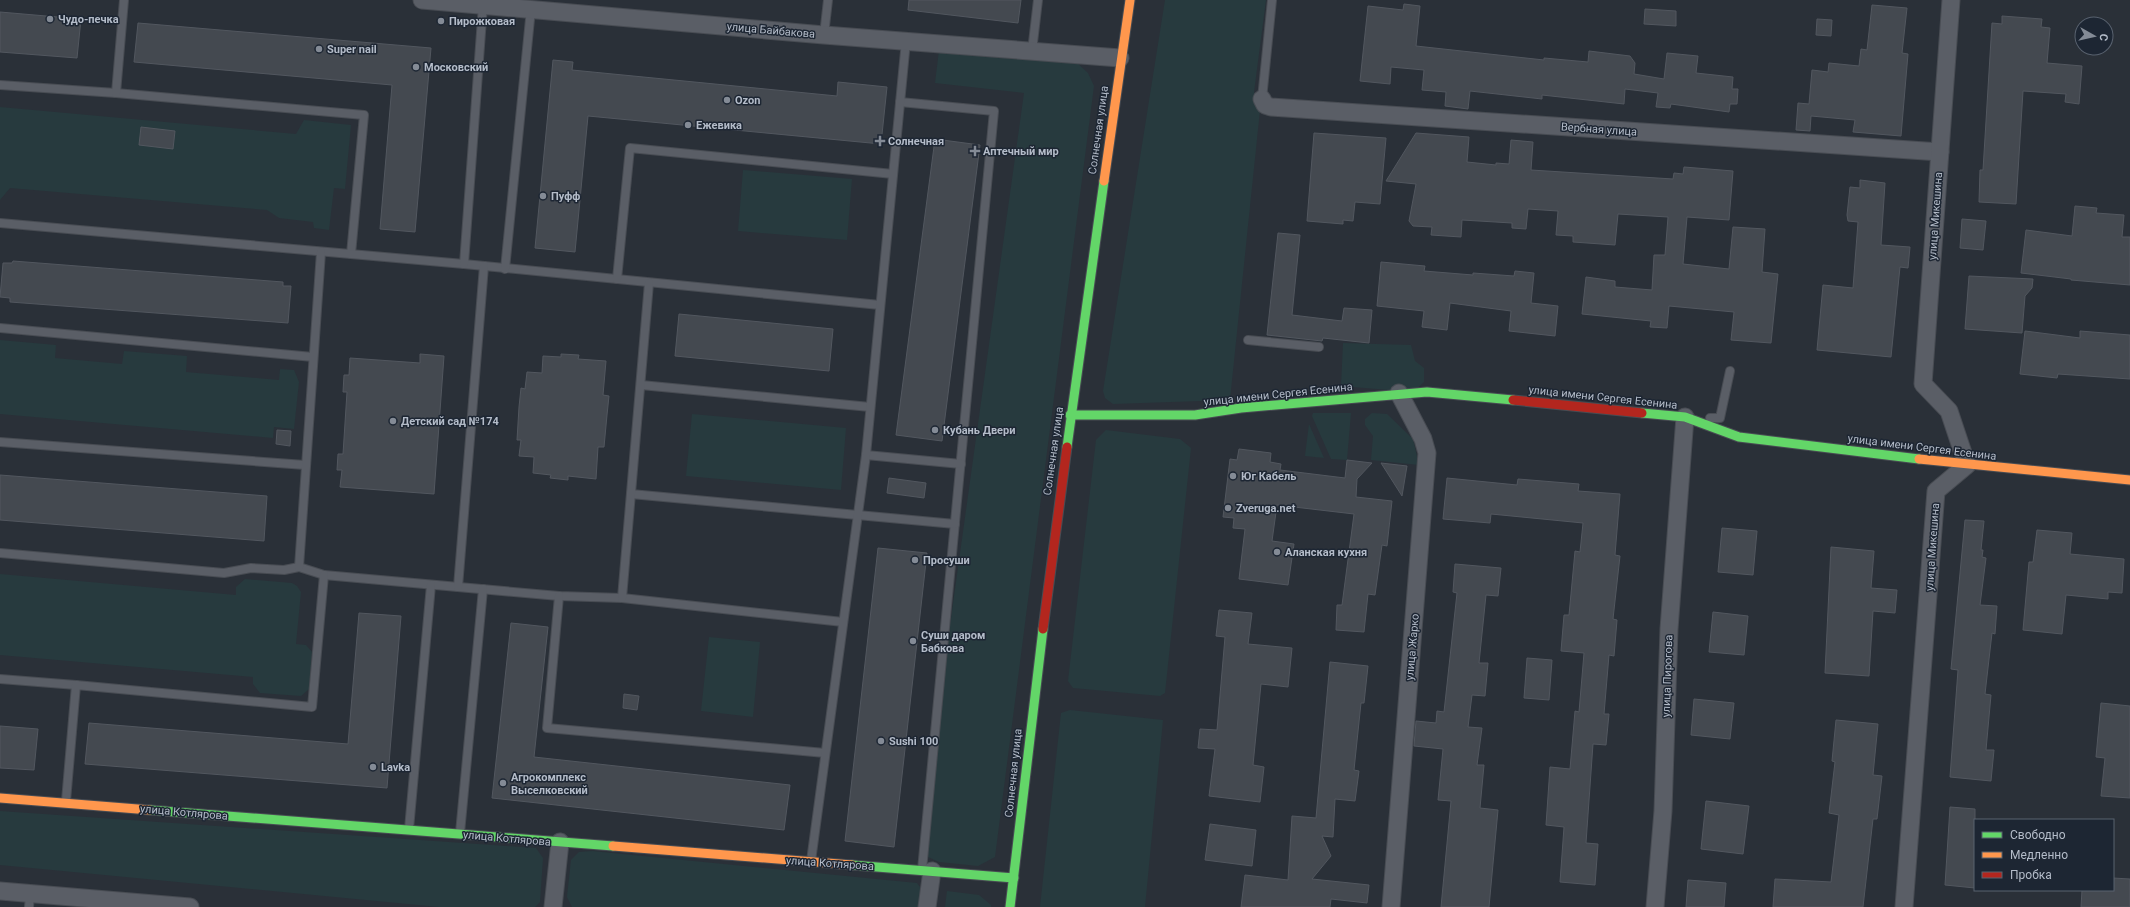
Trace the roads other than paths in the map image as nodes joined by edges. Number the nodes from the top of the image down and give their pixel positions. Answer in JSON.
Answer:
{"nodes":[{"id":1,"x":124,"y":0,"type":"edge"},
{"id":2,"x":422,"y":0,"type":"edge"},
{"id":3,"x":828,"y":0,"type":"edge"},
{"id":4,"x":1038,"y":0,"type":"edge"},
{"id":5,"x":1130,"y":0,"type":"edge"},
{"id":6,"x":1272,"y":0,"type":"edge"},
{"id":7,"x":1951,"y":0,"type":"edge"},
{"id":8,"x":483,"y":5,"type":"junction"},
{"id":9,"x":539,"y":7,"type":"edge"},
{"id":10,"x":824,"y":35,"type":"junction"},
{"id":11,"x":906,"y":41,"type":"junction"},
{"id":12,"x":1032,"y":51,"type":"junction"},
{"id":13,"x":1120,"y":58,"type":"junction"},
{"id":14,"x":0,"y":85,"type":"edge"},
{"id":15,"x":116,"y":93,"type":"junction"},
{"id":16,"x":1262,"y":99,"type":"joint"},
{"id":17,"x":900,"y":102,"type":"junction"},
{"id":18,"x":1940,"y":152,"type":"junction"},
{"id":19,"x":893,"y":174,"type":"junction"},
{"id":20,"x":0,"y":223,"type":"edge"},
{"id":21,"x":321,"y":252,"type":"junction"},
{"id":22,"x":351,"y":254,"type":"junction"},
{"id":23,"x":464,"y":264,"type":"junction"},
{"id":24,"x":484,"y":266,"type":"junction"},
{"id":25,"x":505,"y":268,"type":"junction"},
{"id":26,"x":617,"y":279,"type":"junction"},
{"id":27,"x":649,"y":283,"type":"junction"},
{"id":28,"x":880,"y":305,"type":"junction"},
{"id":29,"x":0,"y":328,"type":"edge"},
{"id":30,"x":1248,"y":340,"type":"dead end"},
{"id":31,"x":1319,"y":347,"type":"dead end"},
{"id":32,"x":313,"y":357,"type":"junction"},
{"id":33,"x":1730,"y":371,"type":"dead end"},
{"id":34,"x":641,"y":385,"type":"junction"},
{"id":35,"x":1399,"y":393,"type":"junction"},
{"id":36,"x":870,"y":406,"type":"junction"},
{"id":37,"x":1070,"y":415,"type":"junction"},
{"id":38,"x":1685,"y":417,"type":"junction"},
{"id":39,"x":0,"y":442,"type":"edge"},
{"id":40,"x":866,"y":455,"type":"junction"},
{"id":41,"x":961,"y":464,"type":"junction"},
{"id":42,"x":1967,"y":464,"type":"junction"},
{"id":43,"x":305,"y":465,"type":"junction"},
{"id":44,"x":2130,"y":480,"type":"edge"},
{"id":45,"x":631,"y":494,"type":"junction"},
{"id":46,"x":857,"y":514,"type":"junction"},
{"id":47,"x":955,"y":524,"type":"junction"},
{"id":48,"x":0,"y":554,"type":"edge"},
{"id":49,"x":298,"y":567,"type":"junction"},
{"id":50,"x":324,"y":575,"type":"junction"},
{"id":51,"x":431,"y":585,"type":"junction"},
{"id":52,"x":458,"y":587,"type":"junction"},
{"id":53,"x":483,"y":590,"type":"junction"},
{"id":54,"x":559,"y":596,"type":"junction"},
{"id":55,"x":622,"y":598,"type":"junction"},
{"id":56,"x":843,"y":622,"type":"junction"},
{"id":57,"x":0,"y":679,"type":"edge"},
{"id":58,"x":76,"y":685,"type":"junction"},
{"id":59,"x":825,"y":753,"type":"junction"},
{"id":60,"x":0,"y":798,"type":"edge"},
{"id":61,"x":66,"y":803,"type":"junction"},
{"id":62,"x":408,"y":830,"type":"junction"},
{"id":63,"x":460,"y":834,"type":"junction"},
{"id":64,"x":560,"y":842,"type":"junction"},
{"id":65,"x":811,"y":862,"type":"junction"},
{"id":66,"x":927,"y":871,"type":"junction"},
{"id":67,"x":1014,"y":878,"type":"junction"},
{"id":68,"x":0,"y":891,"type":"edge"},
{"id":69,"x":30,"y":900,"type":"edge"},
{"id":70,"x":190,"y":907,"type":"edge"},
{"id":71,"x":553,"y":907,"type":"edge"},
{"id":72,"x":927,"y":907,"type":"edge"},
{"id":73,"x":1010,"y":907,"type":"edge"},
{"id":74,"x":1391,"y":907,"type":"edge"},
{"id":75,"x":1655,"y":907,"type":"edge"},
{"id":76,"x":1904,"y":907,"type":"edge"}],
"edges":[{"from":1,"to":15,"type":"lane"},
{"from":2,"to":8,"type":"street","name":"улица Байбакова"},
{"from":3,"to":10,"type":"lane"},
{"from":4,"to":12,"type":"lane"},
{"from":5,"to":13,"type":"street","name":"Солнечная улица"},
{"from":6,"to":16,"type":"lane"},
{"from":7,"to":18,"type":"street","name":"улица Микешина"},
{"from":8,"to":9,"type":"street","name":"улица Байбакова"},
{"from":8,"to":23,"type":"lane"},
{"from":9,"to":10,"type":"street","name":"улица Байбакова"},
{"from":9,"to":25,"type":"lane"},
{"from":10,"to":11,"type":"street","name":"улица Байбакова"},
{"from":11,"to":12,"type":"street","name":"улица Байбакова"},
{"from":11,"to":17,"type":"lane"},
{"from":12,"to":13,"type":"street","name":"улица Байбакова"},
{"from":13,"to":37,"type":"street","name":"Солнечная улица"},
{"from":14,"to":15,"type":"lane"},
{"from":15,"to":22,"type":"lane"},
{"from":16,"to":18,"type":"street","name":"Вербная улица"},
{"from":17,"to":19,"type":"lane"},
{"from":17,"to":41,"type":"lane"},
{"from":18,"to":42,"type":"street","name":"улица Микешина"},
{"from":19,"to":26,"type":"lane"},
{"from":19,"to":28,"type":"lane"},
{"from":20,"to":21,"type":"lane"},
{"from":21,"to":22,"type":"lane"},
{"from":21,"to":32,"type":"lane"},
{"from":22,"to":23,"type":"lane"},
{"from":23,"to":24,"type":"lane"},
{"from":24,"to":25,"type":"lane"},
{"from":24,"to":52,"type":"lane"},
{"from":25,"to":26,"type":"lane"},
{"from":26,"to":27,"type":"lane"},
{"from":27,"to":28,"type":"lane"},
{"from":27,"to":34,"type":"lane"},
{"from":28,"to":36,"type":"lane"},
{"from":29,"to":32,"type":"lane"},
{"from":30,"to":31,"type":"lane"},
{"from":32,"to":43,"type":"lane"},
{"from":33,"to":38,"type":"lane"},
{"from":34,"to":36,"type":"lane"},
{"from":34,"to":45,"type":"lane"},
{"from":35,"to":37,"type":"street","name":"улица имени Сергея Есенина"},
{"from":35,"to":38,"type":"street","name":"улица имени Сергея Есенина"},
{"from":35,"to":74,"type":"street","name":"улица Жарко"},
{"from":36,"to":40,"type":"lane"},
{"from":37,"to":67,"type":"street","name":"Солнечная улица"},
{"from":38,"to":42,"type":"street","name":"улица имени Сергея Есенина"},
{"from":38,"to":75,"type":"street","name":"улица Пирогова"},
{"from":39,"to":43,"type":"lane"},
{"from":40,"to":41,"type":"lane"},
{"from":40,"to":46,"type":"lane"},
{"from":41,"to":47,"type":"lane"},
{"from":42,"to":44,"type":"street","name":"улица имени Сергея Есенина"},
{"from":42,"to":76,"type":"street","name":"улица Микешина"},
{"from":43,"to":49,"type":"lane"},
{"from":45,"to":46,"type":"lane"},
{"from":45,"to":55,"type":"lane"},
{"from":46,"to":47,"type":"lane"},
{"from":46,"to":56,"type":"lane"},
{"from":47,"to":66,"type":"lane"},
{"from":48,"to":49,"type":"lane"},
{"from":49,"to":50,"type":"lane"},
{"from":50,"to":51,"type":"lane"},
{"from":50,"to":58,"type":"lane"},
{"from":51,"to":52,"type":"lane"},
{"from":51,"to":62,"type":"lane"},
{"from":52,"to":53,"type":"lane"},
{"from":53,"to":54,"type":"lane"},
{"from":53,"to":63,"type":"lane"},
{"from":54,"to":55,"type":"lane"},
{"from":54,"to":59,"type":"lane"},
{"from":55,"to":56,"type":"lane"},
{"from":56,"to":59,"type":"lane"},
{"from":57,"to":58,"type":"lane"},
{"from":58,"to":61,"type":"lane"},
{"from":59,"to":65,"type":"lane"},
{"from":60,"to":61,"type":"street","name":"улица Котлярова"},
{"from":61,"to":62,"type":"street","name":"улица Котлярова"},
{"from":62,"to":63,"type":"street","name":"улица Котлярова"},
{"from":63,"to":64,"type":"street","name":"улица Котлярова"},
{"from":64,"to":65,"type":"street","name":"улица Котлярова"},
{"from":64,"to":71,"type":"street"},
{"from":65,"to":66,"type":"street","name":"улица Котлярова"},
{"from":66,"to":67,"type":"street","name":"улица Котлярова"},
{"from":66,"to":72,"type":"street"},
{"from":67,"to":73,"type":"street","name":"Солнечная улица"},
{"from":68,"to":69,"type":"street"},
{"from":69,"to":70,"type":"street"}]}
